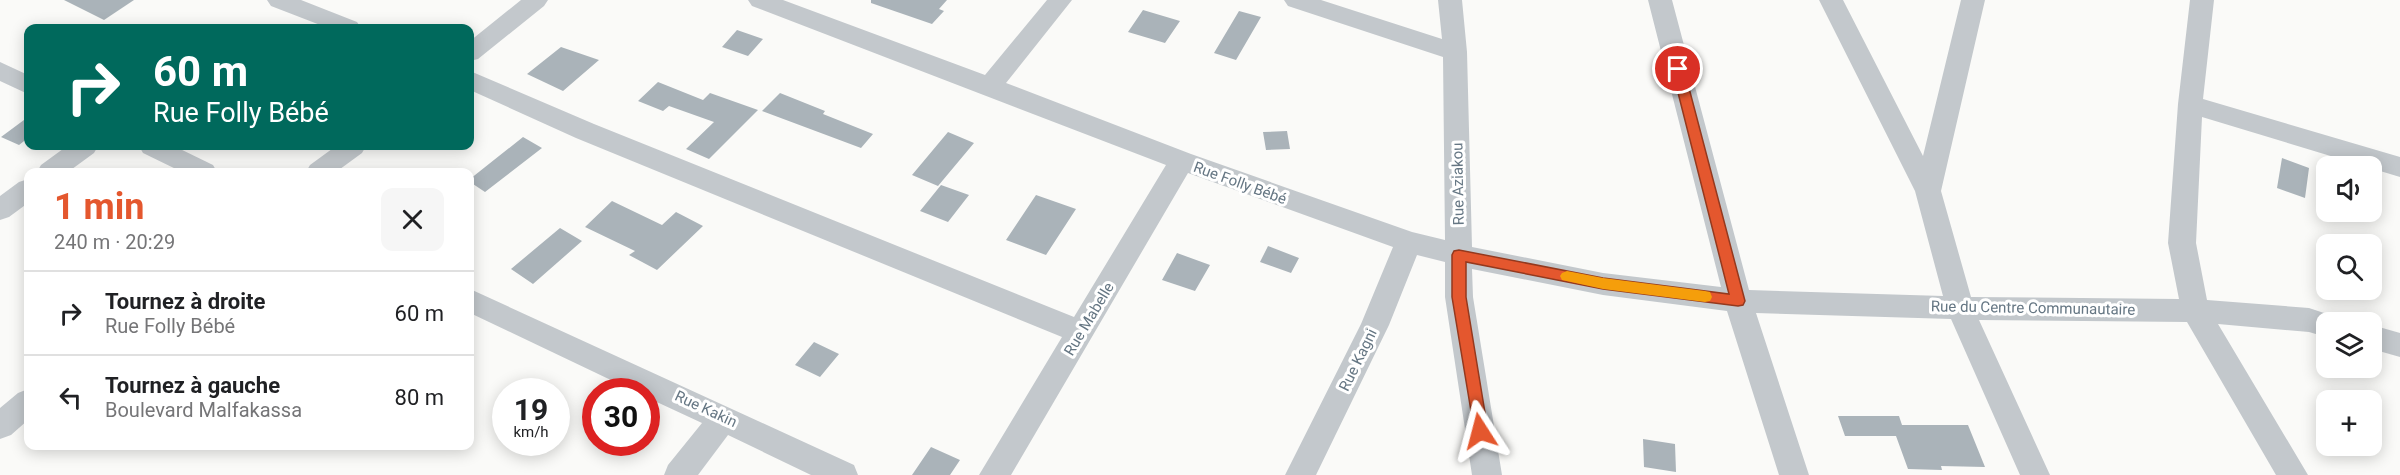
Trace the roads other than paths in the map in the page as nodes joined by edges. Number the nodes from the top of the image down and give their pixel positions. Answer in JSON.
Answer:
{"nodes":[{"id":1,"x":279,"y":0,"type":"edge"},
{"id":2,"x":536,"y":0,"type":"edge"},
{"id":3,"x":760,"y":0,"type":"edge"},
{"id":4,"x":1060,"y":0,"type":"edge"},
{"id":5,"x":1296,"y":0,"type":"edge"},
{"id":6,"x":1450,"y":0,"type":"edge"},
{"id":7,"x":1660,"y":0,"type":"edge"},
{"id":8,"x":1831,"y":0,"type":"edge"},
{"id":9,"x":1973,"y":0,"type":"edge"},
{"id":10,"x":2202,"y":0,"type":"edge"},
{"id":11,"x":790,"y":5,"type":"edge"},
{"id":12,"x":339,"y":24,"type":"edge"},
{"id":13,"x":474,"y":50,"type":"edge"},
{"id":14,"x":1455,"y":52,"type":"junction"},
{"id":15,"x":0,"y":71,"type":"edge"},
{"id":16,"x":474,"y":82,"type":"edge"},
{"id":17,"x":24,"y":83,"type":"edge"},
{"id":18,"x":990,"y":86,"type":"junction"},
{"id":19,"x":2190,"y":104,"type":"junction"},
{"id":20,"x":80,"y":150,"type":"edge"},
{"id":21,"x":160,"y":150,"type":"edge"},
{"id":22,"x":348,"y":150,"type":"edge"},
{"id":23,"x":1182,"y":162,"type":"junction"},
{"id":24,"x":2400,"y":167,"type":"edge"},
{"id":25,"x":55,"y":168,"type":"edge"},
{"id":26,"x":196,"y":168,"type":"edge"},
{"id":27,"x":324,"y":168,"type":"edge"},
{"id":28,"x":1928,"y":191,"type":"junction"},
{"id":29,"x":24,"y":192,"type":"edge"},
{"id":30,"x":0,"y":210,"type":"edge"},
{"id":31,"x":1409,"y":242,"type":"junction"},
{"id":32,"x":1459,"y":255,"type":"junction"},
{"id":33,"x":1738,"y":301,"type":"junction"},
{"id":34,"x":474,"y":302,"type":"edge"},
{"id":35,"x":1960,"y":308,"type":"junction"},
{"id":36,"x":2195,"y":311,"type":"junction"},
{"id":37,"x":2316,"y":322,"type":"edge"},
{"id":38,"x":1081,"y":332,"type":"junction"},
{"id":39,"x":2382,"y":340,"type":"edge"},
{"id":40,"x":2400,"y":345,"type":"edge"},
{"id":41,"x":24,"y":405,"type":"edge"},
{"id":42,"x":724,"y":418,"type":"junction"},
{"id":43,"x":0,"y":426,"type":"edge"},
{"id":44,"x":678,"y":475,"type":"edge"},
{"id":45,"x":843,"y":475,"type":"edge"},
{"id":46,"x":994,"y":475,"type":"edge"},
{"id":47,"x":1300,"y":475,"type":"edge"},
{"id":48,"x":1487,"y":475,"type":"edge"},
{"id":49,"x":1794,"y":475,"type":"edge"},
{"id":50,"x":2035,"y":475,"type":"edge"},
{"id":51,"x":2294,"y":475,"type":"edge"}],
"edges":[{"from":1,"to":12,"type":"street"},
{"from":2,"to":13,"type":"street"},
{"from":3,"to":11,"type":"street","name":"Rue Folly Bébé"},
{"from":4,"to":18,"type":"street"},
{"from":5,"to":14,"type":"street"},
{"from":6,"to":14,"type":"street","name":"Rue Aziakou"},
{"from":7,"to":33,"type":"street"},
{"from":8,"to":28,"type":"street"},
{"from":9,"to":28,"type":"street"},
{"from":10,"to":19,"type":"street"},
{"from":11,"to":18,"type":"street","name":"Rue Folly Bébé"},
{"from":14,"to":32,"type":"street","name":"Rue Aziakou"},
{"from":15,"to":17,"type":"street"},
{"from":16,"to":38,"type":"street"},
{"from":18,"to":23,"type":"street","name":"Rue Folly Bébé"},
{"from":19,"to":24,"type":"street"},
{"from":19,"to":36,"type":"street"},
{"from":20,"to":25,"type":"street"},
{"from":21,"to":26,"type":"street"},
{"from":22,"to":27,"type":"street"},
{"from":23,"to":31,"type":"street","name":"Rue Folly Bébé"},
{"from":23,"to":38,"type":"street","name":"Rue Mabelle"},
{"from":28,"to":35,"type":"street"},
{"from":29,"to":30,"type":"street"},
{"from":31,"to":32,"type":"street","name":"Rue Folly Bébé"},
{"from":31,"to":47,"type":"street","name":"Rue Kagni"},
{"from":32,"to":33,"type":"street","name":"Rue Folly Bébé"},
{"from":32,"to":48,"type":"street","name":"Rue Aziakou"},
{"from":33,"to":35,"type":"street","name":"Rue du Centre Communautaire"},
{"from":33,"to":49,"type":"street"},
{"from":34,"to":42,"type":"street","name":"Rue Kakin"},
{"from":35,"to":36,"type":"street","name":"Rue du Centre Communautaire"},
{"from":35,"to":50,"type":"street"},
{"from":36,"to":37,"type":"street","name":"Rue du Centre Communautaire"},
{"from":36,"to":51,"type":"street"},
{"from":38,"to":46,"type":"street","name":"Rue Mabelle"},
{"from":39,"to":40,"type":"street"},
{"from":41,"to":43,"type":"street"},
{"from":42,"to":44,"type":"street"},
{"from":42,"to":45,"type":"street","name":"Rue Kakin"}]}
